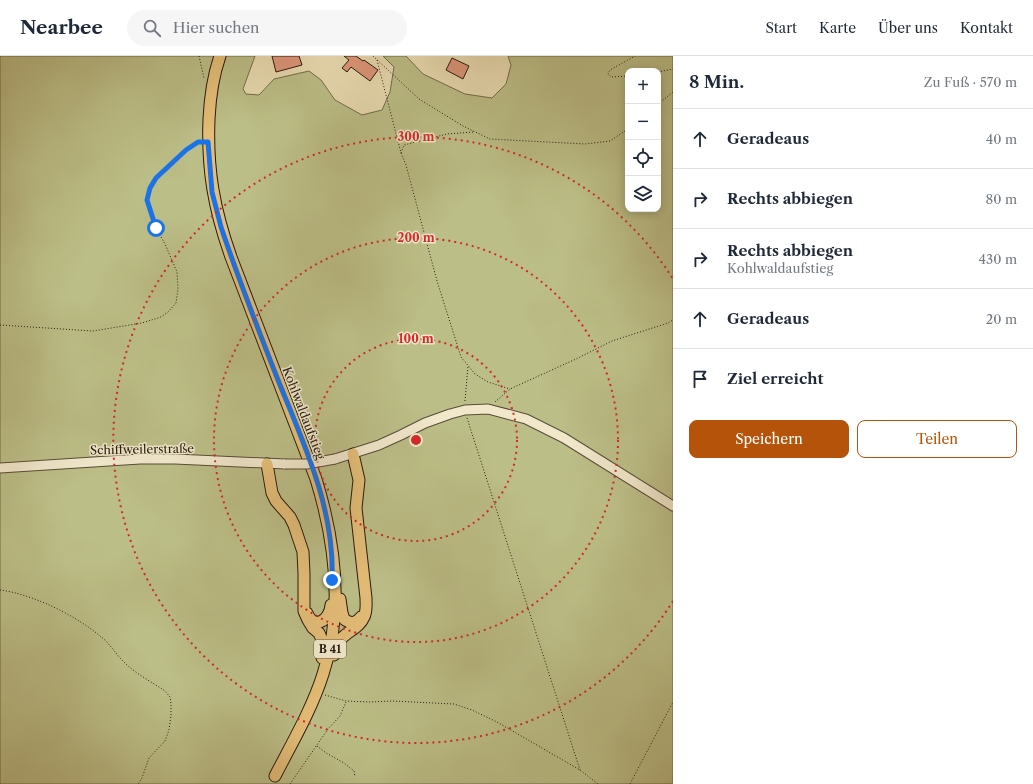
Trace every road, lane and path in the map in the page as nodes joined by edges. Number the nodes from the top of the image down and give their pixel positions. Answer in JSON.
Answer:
{"nodes":[{"id":1,"x":220,"y":56,"type":"edge"},
{"id":2,"x":373,"y":56,"type":"edge"},
{"id":3,"x":635,"y":56,"type":"edge"},
{"id":4,"x":377,"y":60,"type":"junction"},
{"id":5,"x":673,"y":68,"type":"edge"},
{"id":6,"x":661,"y":71,"type":"edge"},
{"id":7,"x":625,"y":76,"type":"edge"},
{"id":8,"x":673,"y":92,"type":"edge"},
{"id":9,"x":661,"y":102,"type":"edge"},
{"id":10,"x":625,"y":131,"type":"edge"},
{"id":11,"x":474,"y":132,"type":"junction"},
{"id":12,"x":208,"y":142,"type":"junction"},
{"id":13,"x":401,"y":153,"type":"junction"},
{"id":14,"x":673,"y":320,"type":"edge"},
{"id":15,"x":0,"y":325,"type":"edge"},
{"id":16,"x":468,"y":366,"type":"junction"},
{"id":17,"x":510,"y":389,"type":"junction"},
{"id":18,"x":488,"y":409,"type":"junction"},
{"id":19,"x":464,"y":410,"type":"junction"},
{"id":20,"x":352,"y":454,"type":"junction"},
{"id":21,"x":267,"y":464,"type":"junction"},
{"id":22,"x":0,"y":468,"type":"edge"},
{"id":23,"x":673,"y":506,"type":"edge"},
{"id":24,"x":329,"y":528,"type":"junction"},
{"id":25,"x":333,"y":560,"type":"junction"},
{"id":26,"x":0,"y":590,"type":"edge"},
{"id":27,"x":304,"y":590,"type":"junction"},
{"id":28,"x":366,"y":598,"type":"junction"},
{"id":29,"x":322,"y":693,"type":"junction"},
{"id":30,"x":346,"y":701,"type":"junction"},
{"id":31,"x":673,"y":702,"type":"edge"},
{"id":32,"x":297,"y":732,"type":"junction"},
{"id":33,"x":317,"y":745,"type":"junction"},
{"id":34,"x":580,"y":770,"type":"junction"},
{"id":35,"x":355,"y":777,"type":"dead end"},
{"id":36,"x":272,"y":780,"type":"edge"},
{"id":37,"x":138,"y":784,"type":"edge"},
{"id":38,"x":290,"y":784,"type":"edge"},
{"id":39,"x":598,"y":784,"type":"edge"},
{"id":40,"x":630,"y":784,"type":"edge"}],
"edges":[{"from":1,"to":12,"type":"main road","name":"Kohlwaldaufstieg","number":"B 41"},
{"from":2,"to":4,"type":"path"},
{"from":3,"to":7,"type":"path"},
{"from":4,"to":11,"type":"path"},
{"from":4,"to":13,"type":"path"},
{"from":5,"to":6,"type":"path"},
{"from":8,"to":9,"type":"path"},
{"from":10,"to":11,"type":"path"},
{"from":11,"to":13,"type":"path"},
{"from":12,"to":15,"type":"path"},
{"from":12,"to":24,"type":"main road","name":"Kohlwaldaufstieg","number":"B 41"},
{"from":13,"to":16,"type":"path"},
{"from":14,"to":17,"type":"path"},
{"from":16,"to":17,"type":"path"},
{"from":16,"to":19,"type":"path"},
{"from":17,"to":18,"type":"path"},
{"from":18,"to":19,"type":"street","name":"Schiffweilerstraße"},
{"from":18,"to":23,"type":"street","name":"Schiffweilerstraße"},
{"from":19,"to":20,"type":"street","name":"Schiffweilerstraße"},
{"from":19,"to":34,"type":"path"},
{"from":20,"to":21,"type":"street","name":"Schiffweilerstraße","bridge":true},
{"from":20,"to":28,"type":"main road"},
{"from":21,"to":22,"type":"street","name":"Schiffweilerstraße"},
{"from":21,"to":27,"type":"main road"},
{"from":24,"to":25,"type":"main road","name":"Kohlwaldaufstieg","number":"B 41"},
{"from":24,"to":28,"type":"main road"},
{"from":25,"to":27,"type":"main road"},
{"from":25,"to":32,"type":"main road","name":"Kohlwaldaufstieg","number":"B 41"},
{"from":26,"to":37,"type":"path"},
{"from":27,"to":32,"type":"main road"},
{"from":28,"to":29,"type":"main road"},
{"from":29,"to":30,"type":"path"},
{"from":29,"to":36,"type":"main road"},
{"from":30,"to":33,"type":"path"},
{"from":30,"to":34,"type":"path"},
{"from":31,"to":40,"type":"path"},
{"from":32,"to":36,"type":"main road","name":"Kohlwaldaufstieg","number":"B 41"},
{"from":33,"to":35,"type":"path"},
{"from":33,"to":38,"type":"path"},
{"from":34,"to":39,"type":"path"}]}
